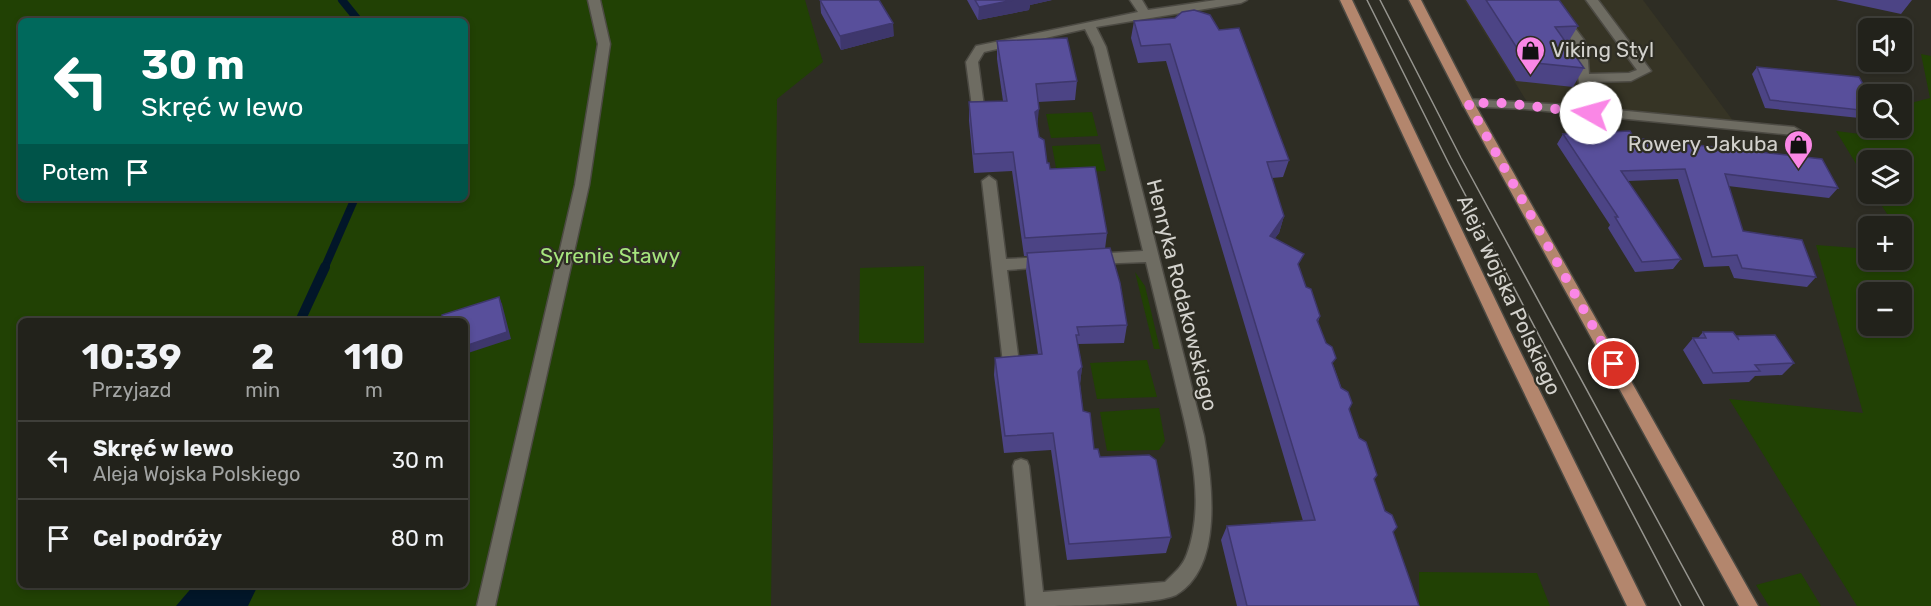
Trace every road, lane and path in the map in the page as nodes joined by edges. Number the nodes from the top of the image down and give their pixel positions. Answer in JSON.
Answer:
{"nodes":[{"id":1,"x":594,"y":0,"type":"edge"},
{"id":2,"x":1136,"y":0,"type":"edge"},
{"id":3,"x":1242,"y":0,"type":"edge"},
{"id":4,"x":1346,"y":0,"type":"edge"},
{"id":5,"x":1415,"y":0,"type":"edge"},
{"id":6,"x":1548,"y":0,"type":"edge"},
{"id":7,"x":1592,"y":0,"type":"edge"},
{"id":8,"x":1225,"y":1,"type":"edge"},
{"id":9,"x":1212,"y":2,"type":"edge"},
{"id":10,"x":1145,"y":14,"type":"junction"},
{"id":11,"x":1089,"y":25,"type":"junction"},
{"id":12,"x":1585,"y":78,"type":"junction"},
{"id":13,"x":1468,"y":103,"type":"junction"},
{"id":14,"x":1591,"y":113,"type":"junction"},
{"id":15,"x":980,"y":114,"type":"edge"},
{"id":16,"x":1794,"y":130,"type":"dead end"},
{"id":17,"x":989,"y":181,"type":"dead end"},
{"id":18,"x":1150,"y":256,"type":"junction"},
{"id":19,"x":1082,"y":260,"type":"edge"},
{"id":20,"x":1058,"y":261,"type":"edge"},
{"id":21,"x":998,"y":265,"type":"junction"},
{"id":22,"x":1011,"y":363,"type":"edge"},
{"id":23,"x":1021,"y":466,"type":"dead end"},
{"id":24,"x":1035,"y":603,"type":"edge"},
{"id":25,"x":486,"y":606,"type":"edge"},
{"id":26,"x":1637,"y":606,"type":"edge"},
{"id":27,"x":1749,"y":606,"type":"edge"}],
"edges":[{"from":1,"to":25,"type":"street"},
{"from":2,"to":10,"type":"street"},
{"from":3,"to":8,"type":"street"},
{"from":4,"to":26,"type":"main road","name":"Aleja Wojska Polskiego"},
{"from":5,"to":13,"type":"main road"},
{"from":6,"to":12,"type":"street"},
{"from":7,"to":12,"type":"street"},
{"from":8,"to":9,"type":"street"},
{"from":9,"to":10,"type":"street"},
{"from":10,"to":11,"type":"street"},
{"from":11,"to":15,"type":"street"},
{"from":11,"to":18,"type":"street","name":"Henryka Rodakowskiego"},
{"from":12,"to":14,"type":"street"},
{"from":13,"to":14,"type":"street"},
{"from":13,"to":27,"type":"main road"},
{"from":14,"to":16,"type":"street"},
{"from":17,"to":21,"type":"street"},
{"from":18,"to":19,"type":"street"},
{"from":18,"to":24,"type":"street","name":"Henryka Rodakowskiego"},
{"from":20,"to":21,"type":"street"},
{"from":21,"to":22,"type":"street"},
{"from":23,"to":24,"type":"street"}]}
